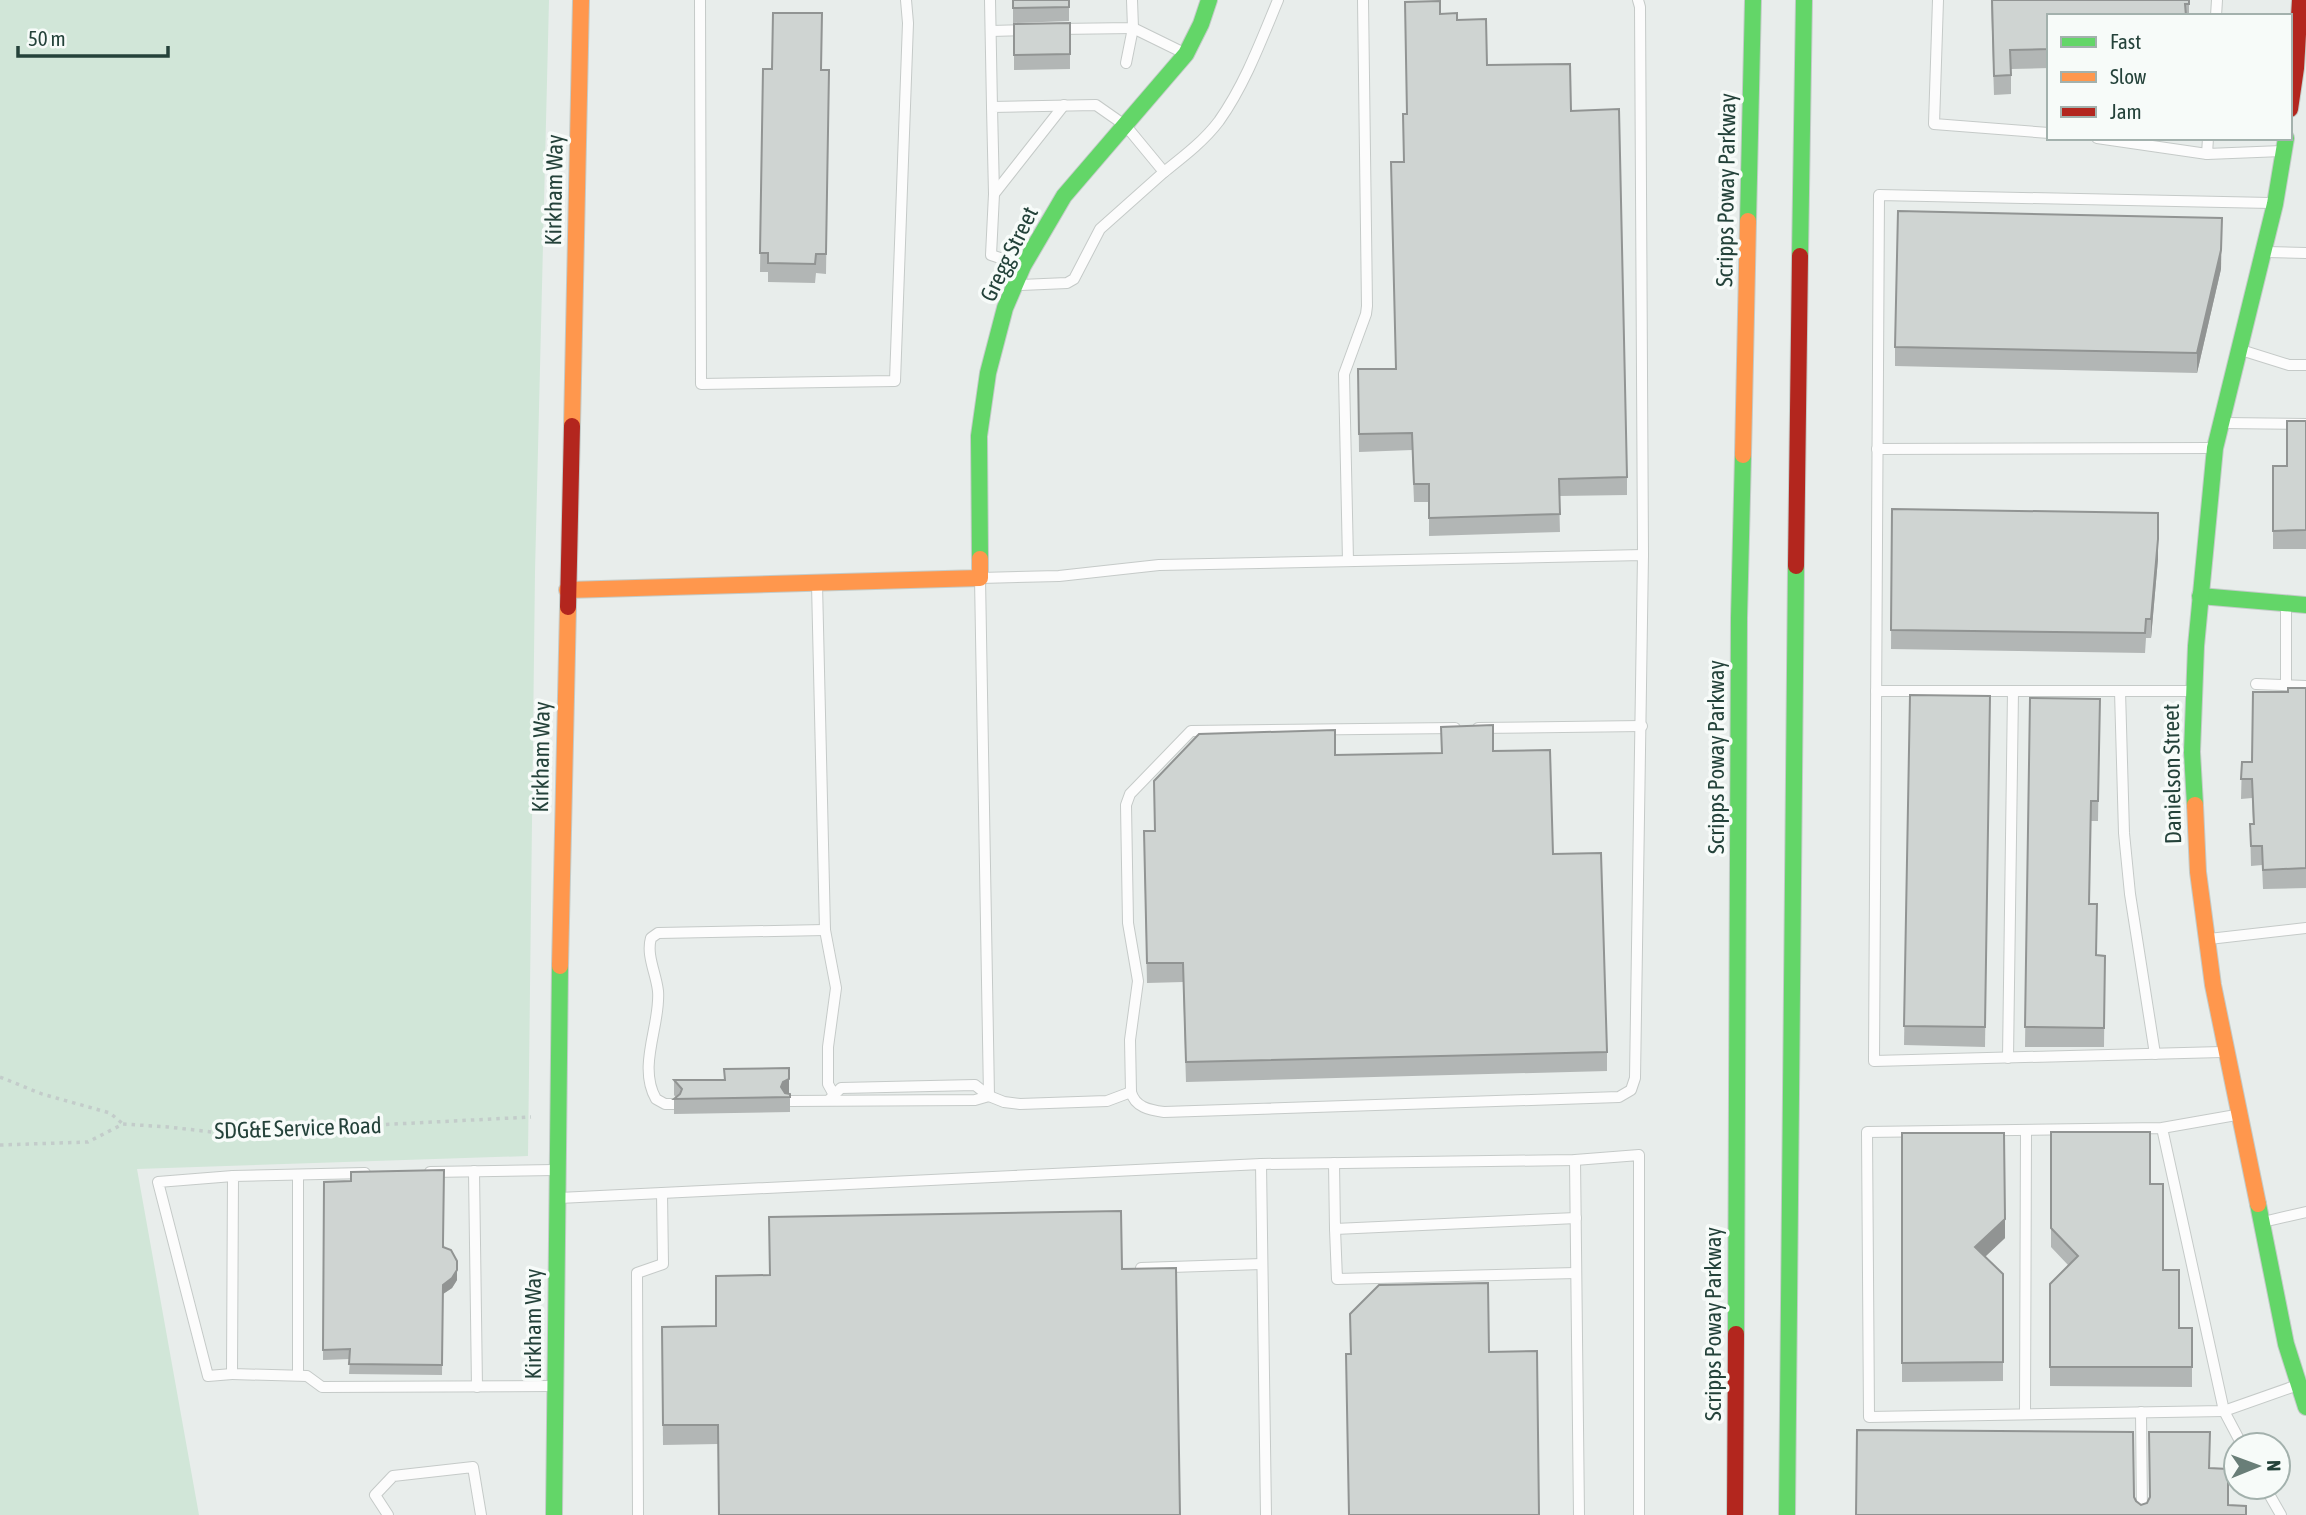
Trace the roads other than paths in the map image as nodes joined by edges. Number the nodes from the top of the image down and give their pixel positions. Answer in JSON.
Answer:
{"nodes":[{"id":1,"x":581,"y":0,"type":"edge"},
{"id":2,"x":700,"y":0,"type":"edge"},
{"id":3,"x":906,"y":0,"type":"edge"},
{"id":4,"x":990,"y":0,"type":"edge"},
{"id":5,"x":1132,"y":0,"type":"edge"},
{"id":6,"x":1209,"y":0,"type":"edge"},
{"id":7,"x":1278,"y":0,"type":"edge"},
{"id":8,"x":1363,"y":0,"type":"edge"},
{"id":9,"x":1638,"y":0,"type":"edge"},
{"id":10,"x":1753,"y":0,"type":"edge"},
{"id":11,"x":1804,"y":0,"type":"edge"},
{"id":12,"x":1938,"y":0,"type":"edge"},
{"id":13,"x":2300,"y":0,"type":"edge"},
{"id":14,"x":1133,"y":28,"type":"junction"},
{"id":15,"x":991,"y":31,"type":"junction"},
{"id":16,"x":1186,"y":54,"type":"junction"},
{"id":17,"x":1126,"y":63,"type":"dead end"},
{"id":18,"x":2300,"y":90,"type":"edge"},
{"id":19,"x":1063,"y":105,"type":"junction"},
{"id":20,"x":992,"y":107,"type":"junction"},
{"id":21,"x":1126,"y":126,"type":"junction"},
{"id":22,"x":2047,"y":133,"type":"edge"},
{"id":23,"x":2111,"y":140,"type":"edge"},
{"id":24,"x":2208,"y":140,"type":"edge"},
{"id":25,"x":2285,"y":145,"type":"edge"},
{"id":26,"x":2207,"y":154,"type":"junction"},
{"id":27,"x":1164,"y":172,"type":"junction"},
{"id":28,"x":993,"y":194,"type":"junction"},
{"id":29,"x":2275,"y":204,"type":"junction"},
{"id":30,"x":2264,"y":252,"type":"junction"},
{"id":31,"x":2306,"y":253,"type":"edge"},
{"id":32,"x":1023,"y":266,"type":"junction"},
{"id":33,"x":1015,"y":285,"type":"junction"},
{"id":34,"x":2240,"y":349,"type":"junction"},
{"id":35,"x":2306,"y":365,"type":"edge"},
{"id":36,"x":2221,"y":422,"type":"junction"},
{"id":37,"x":2306,"y":424,"type":"edge"},
{"id":38,"x":2215,"y":448,"type":"junction"},
{"id":39,"x":1877,"y":449,"type":"junction"},
{"id":40,"x":1643,"y":555,"type":"junction"},
{"id":41,"x":1348,"y":561,"type":"junction"},
{"id":42,"x":980,"y":578,"type":"junction"},
{"id":43,"x":817,"y":581,"type":"junction"},
{"id":44,"x":568,"y":590,"type":"junction"},
{"id":45,"x":2200,"y":596,"type":"junction"},
{"id":46,"x":2286,"y":604,"type":"junction"},
{"id":47,"x":2306,"y":605,"type":"edge"},
{"id":48,"x":2256,"y":684,"type":"dead end"},
{"id":49,"x":2286,"y":685,"type":"junction"},
{"id":50,"x":2306,"y":686,"type":"edge"},
{"id":51,"x":1876,"y":691,"type":"junction"},
{"id":52,"x":2013,"y":691,"type":"junction"},
{"id":53,"x":2120,"y":691,"type":"junction"},
{"id":54,"x":2194,"y":691,"type":"junction"},
{"id":55,"x":1642,"y":726,"type":"junction"},
{"id":56,"x":2306,"y":928,"type":"edge"},
{"id":57,"x":825,"y":930,"type":"junction"},
{"id":58,"x":2206,"y":940,"type":"junction"},
{"id":59,"x":2225,"y":1052,"type":"junction"},
{"id":60,"x":2155,"y":1054,"type":"junction"},
{"id":61,"x":2008,"y":1058,"type":"junction"},
{"id":62,"x":1131,"y":1092,"type":"junction"},
{"id":63,"x":989,"y":1096,"type":"junction"},
{"id":64,"x":831,"y":1098,"type":"junction"},
{"id":65,"x":789,"y":1101,"type":"edge"},
{"id":66,"x":674,"y":1104,"type":"edge"},
{"id":67,"x":2238,"y":1115,"type":"junction"},
{"id":68,"x":2162,"y":1128,"type":"junction"},
{"id":69,"x":2026,"y":1129,"type":"junction"},
{"id":70,"x":1575,"y":1160,"type":"junction"},
{"id":71,"x":1334,"y":1163,"type":"junction"},
{"id":72,"x":1261,"y":1164,"type":"junction"},
{"id":73,"x":557,"y":1170,"type":"junction"},
{"id":74,"x":474,"y":1171,"type":"junction"},
{"id":75,"x":420,"y":1172,"type":"edge"},
{"id":76,"x":379,"y":1173,"type":"edge"},
{"id":77,"x":298,"y":1175,"type":"junction"},
{"id":78,"x":233,"y":1176,"type":"junction"},
{"id":79,"x":662,"y":1193,"type":"junction"},
{"id":80,"x":556,"y":1198,"type":"junction"},
{"id":81,"x":2306,"y":1212,"type":"edge"},
{"id":82,"x":1576,"y":1218,"type":"junction"},
{"id":83,"x":2260,"y":1223,"type":"junction"},
{"id":84,"x":1335,"y":1229,"type":"junction"},
{"id":85,"x":1262,"y":1264,"type":"junction"},
{"id":86,"x":1141,"y":1268,"type":"edge"},
{"id":87,"x":1576,"y":1273,"type":"junction"},
{"id":88,"x":232,"y":1374,"type":"junction"},
{"id":89,"x":298,"y":1375,"type":"junction"},
{"id":90,"x":2298,"y":1385,"type":"junction"},
{"id":91,"x":555,"y":1386,"type":"junction"},
{"id":92,"x":477,"y":1387,"type":"junction"},
{"id":93,"x":2306,"y":1407,"type":"edge"},
{"id":94,"x":2224,"y":1411,"type":"junction"},
{"id":95,"x":2141,"y":1412,"type":"junction"},
{"id":96,"x":2025,"y":1414,"type":"junction"},
{"id":97,"x":2235,"y":1431,"type":"edge"},
{"id":98,"x":388,"y":1515,"type":"edge"},
{"id":99,"x":481,"y":1515,"type":"edge"},
{"id":100,"x":554,"y":1515,"type":"edge"},
{"id":101,"x":638,"y":1515,"type":"edge"},
{"id":102,"x":1266,"y":1515,"type":"edge"},
{"id":103,"x":1578,"y":1515,"type":"edge"},
{"id":104,"x":1639,"y":1515,"type":"edge"},
{"id":105,"x":1735,"y":1515,"type":"edge"},
{"id":106,"x":1787,"y":1515,"type":"edge"},
{"id":107,"x":2142,"y":1515,"type":"edge"}],
"edges":[{"from":1,"to":44,"type":"main road","name":"Kirkham Way"},
{"from":2,"to":3,"type":"lane"},
{"from":4,"to":15,"type":"lane"},
{"from":5,"to":14,"type":"lane"},
{"from":6,"to":16,"type":"main road","name":"Gregg Street"},
{"from":7,"to":27,"type":"lane"},
{"from":8,"to":41,"type":"lane"},
{"from":9,"to":40,"type":"lane"},
{"from":10,"to":105,"type":"main road","name":"Scripps Poway Parkway"},
{"from":11,"to":106,"type":"main road"},
{"from":12,"to":22,"type":"lane"},
{"from":13,"to":18,"type":"main road"},
{"from":14,"to":15,"type":"lane"},
{"from":14,"to":16,"type":"lane"},
{"from":14,"to":17,"type":"lane"},
{"from":15,"to":20,"type":"lane"},
{"from":16,"to":21,"type":"main road","name":"Gregg Street"},
{"from":19,"to":20,"type":"lane"},
{"from":19,"to":21,"type":"lane"},
{"from":19,"to":28,"type":"lane"},
{"from":20,"to":28,"type":"lane"},
{"from":21,"to":27,"type":"lane"},
{"from":21,"to":32,"type":"main road","name":"Gregg Street"},
{"from":23,"to":26,"type":"lane"},
{"from":24,"to":26,"type":"lane"},
{"from":25,"to":26,"type":"lane"},
{"from":25,"to":29,"type":"main road","name":"Danielson Street"},
{"from":27,"to":33,"type":"lane"},
{"from":28,"to":32,"type":"lane"},
{"from":29,"to":30,"type":"main road","name":"Danielson Street"},
{"from":29,"to":39,"type":"lane"},
{"from":30,"to":31,"type":"lane"},
{"from":30,"to":34,"type":"main road","name":"Danielson Street"},
{"from":32,"to":33,"type":"main road","name":"Gregg Street"},
{"from":33,"to":42,"type":"main road","name":"Gregg Street"},
{"from":34,"to":35,"type":"lane"},
{"from":34,"to":36,"type":"main road","name":"Danielson Street"},
{"from":36,"to":37,"type":"lane"},
{"from":36,"to":38,"type":"main road","name":"Danielson Street"},
{"from":38,"to":39,"type":"lane"},
{"from":38,"to":45,"type":"main road","name":"Danielson Street"},
{"from":39,"to":51,"type":"lane"},
{"from":40,"to":41,"type":"lane"},
{"from":40,"to":55,"type":"lane"},
{"from":41,"to":42,"type":"lane"},
{"from":42,"to":43,"type":"main road"},
{"from":42,"to":63,"type":"lane"},
{"from":43,"to":44,"type":"main road"},
{"from":43,"to":57,"type":"lane"},
{"from":44,"to":73,"type":"main road","name":"Kirkham Way"},
{"from":45,"to":46,"type":"main road"},
{"from":45,"to":54,"type":"main road","name":"Danielson Street"},
{"from":46,"to":47,"type":"main road"},
{"from":46,"to":49,"type":"lane"},
{"from":48,"to":49,"type":"lane"},
{"from":49,"to":50,"type":"lane"},
{"from":51,"to":52,"type":"lane"},
{"from":51,"to":61,"type":"lane"},
{"from":52,"to":53,"type":"lane"},
{"from":52,"to":61,"type":"lane"},
{"from":53,"to":54,"type":"lane"},
{"from":53,"to":60,"type":"lane"},
{"from":54,"to":58,"type":"main road","name":"Danielson Street"},
{"from":55,"to":62,"type":"lane"},
{"from":55,"to":62,"type":"lane"},
{"from":56,"to":58,"type":"lane"},
{"from":57,"to":64,"type":"lane"},
{"from":57,"to":66,"type":"lane"},
{"from":58,"to":59,"type":"main road","name":"Danielson Street"},
{"from":59,"to":60,"type":"lane"},
{"from":59,"to":67,"type":"main road","name":"Danielson Street"},
{"from":60,"to":61,"type":"lane"},
{"from":62,"to":63,"type":"lane"},
{"from":63,"to":64,"type":"lane"},
{"from":64,"to":65,"type":"lane"},
{"from":67,"to":68,"type":"lane"},
{"from":67,"to":83,"type":"main road","name":"Danielson Street"},
{"from":68,"to":69,"type":"lane"},
{"from":68,"to":94,"type":"lane"},
{"from":69,"to":96,"type":"lane"},
{"from":69,"to":96,"type":"lane"},
{"from":70,"to":71,"type":"lane"},
{"from":70,"to":82,"type":"lane"},
{"from":70,"to":104,"type":"lane"},
{"from":71,"to":72,"type":"lane"},
{"from":71,"to":84,"type":"lane"},
{"from":72,"to":79,"type":"lane"},
{"from":72,"to":85,"type":"lane"},
{"from":73,"to":74,"type":"lane"},
{"from":73,"to":80,"type":"main road","name":"Kirkham Way"},
{"from":74,"to":75,"type":"lane"},
{"from":74,"to":92,"type":"lane"},
{"from":76,"to":77,"type":"lane"},
{"from":77,"to":78,"type":"lane"},
{"from":77,"to":89,"type":"lane"},
{"from":78,"to":88,"type":"lane"},
{"from":78,"to":88,"type":"lane"},
{"from":79,"to":80,"type":"lane"},
{"from":79,"to":101,"type":"lane"},
{"from":80,"to":91,"type":"main road","name":"Kirkham Way"},
{"from":81,"to":83,"type":"lane"},
{"from":82,"to":84,"type":"lane"},
{"from":82,"to":87,"type":"lane"},
{"from":83,"to":90,"type":"main road","name":"Danielson Street"},
{"from":84,"to":87,"type":"lane"},
{"from":85,"to":86,"type":"lane"},
{"from":85,"to":102,"type":"lane"},
{"from":87,"to":103,"type":"lane"},
{"from":88,"to":89,"type":"lane"},
{"from":89,"to":92,"type":"lane"},
{"from":90,"to":93,"type":"main road","name":"Danielson Street"},
{"from":90,"to":94,"type":"lane"},
{"from":91,"to":92,"type":"lane"},
{"from":91,"to":100,"type":"main road","name":"Kirkham Way"},
{"from":94,"to":95,"type":"lane"},
{"from":94,"to":97,"type":"lane"},
{"from":95,"to":96,"type":"lane"},
{"from":95,"to":107,"type":"lane"},
{"from":98,"to":99,"type":"lane"}]}
